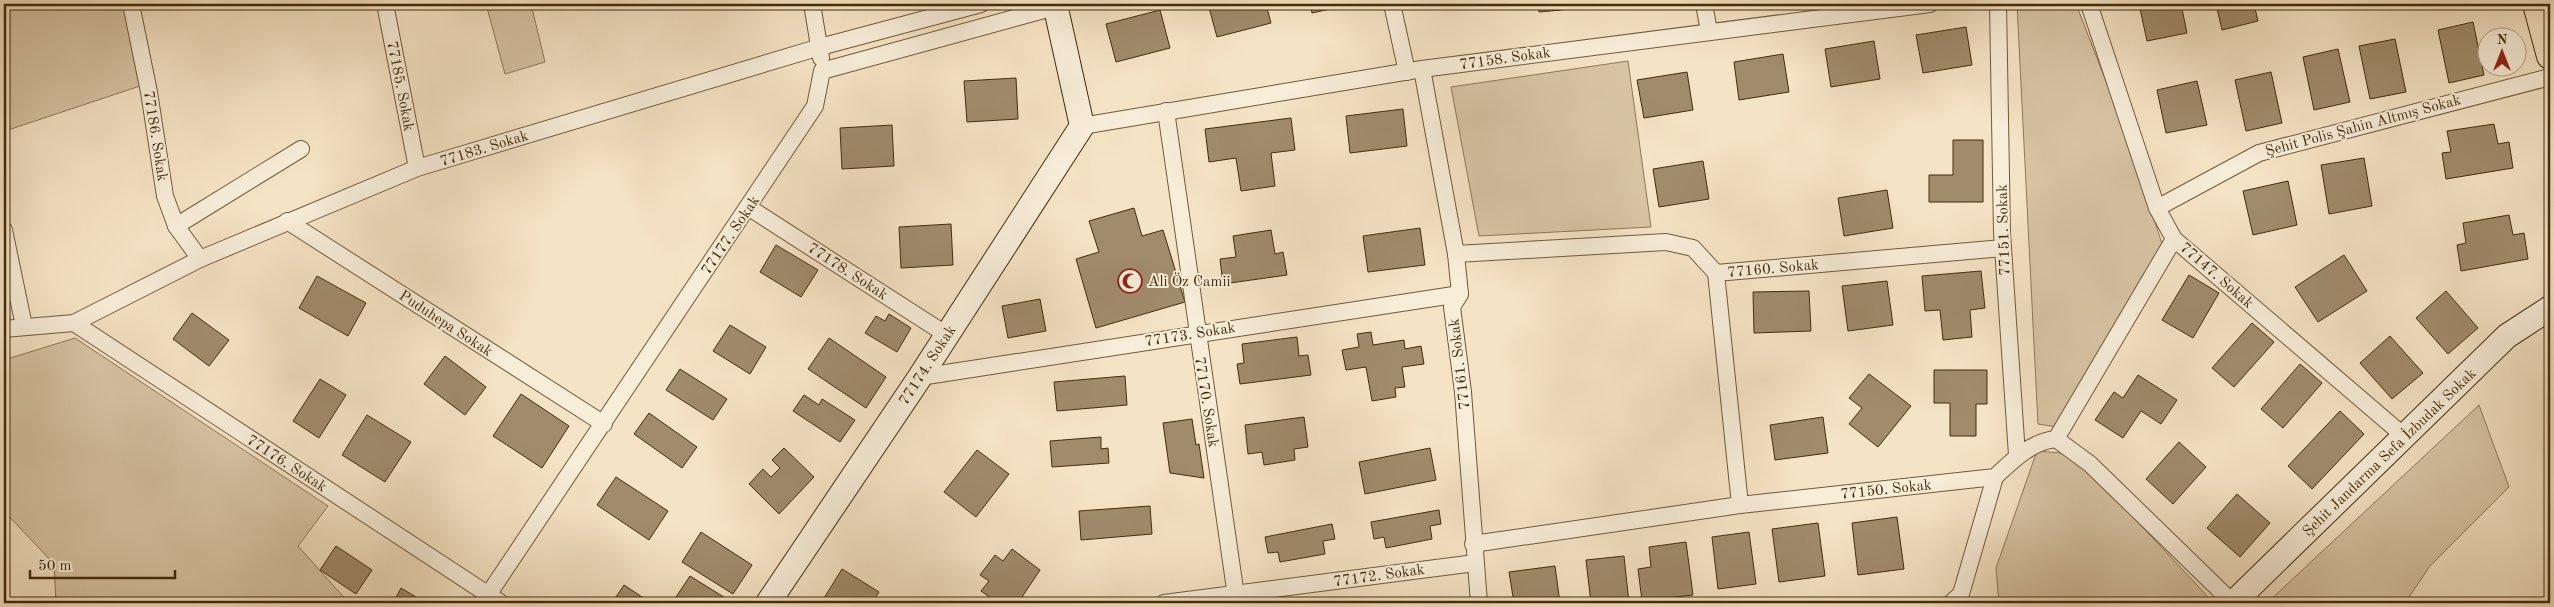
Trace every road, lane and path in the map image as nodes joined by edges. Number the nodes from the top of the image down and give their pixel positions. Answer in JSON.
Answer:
{"nodes":[{"id":1,"x":131,"y":4,"type":"edge"},
{"id":2,"x":385,"y":4,"type":"edge"},
{"id":3,"x":812,"y":4,"type":"edge"},
{"id":4,"x":982,"y":4,"type":"edge"},
{"id":5,"x":1392,"y":4,"type":"edge"},
{"id":6,"x":1704,"y":4,"type":"edge"},
{"id":7,"x":1930,"y":4,"type":"edge"},
{"id":8,"x":1998,"y":4,"type":"edge"},
{"id":9,"x":2089,"y":4,"type":"edge"},
{"id":10,"x":2536,"y":4,"type":"edge"},
{"id":11,"x":1055,"y":5,"type":"edge"},
{"id":12,"x":1708,"y":31,"type":"junction"},
{"id":13,"x":820,"y":47,"type":"junction"},
{"id":14,"x":2550,"y":56,"type":"edge"},
{"id":15,"x":1415,"y":70,"type":"junction"},
{"id":16,"x":822,"y":71,"type":"junction"},
{"id":17,"x":2550,"y":77,"type":"edge"},
{"id":18,"x":1166,"y":112,"type":"junction"},
{"id":19,"x":1082,"y":126,"type":"junction"},
{"id":20,"x":301,"y":149,"type":"dead end"},
{"id":21,"x":417,"y":168,"type":"junction"},
{"id":22,"x":748,"y":207,"type":"junction"},
{"id":23,"x":2157,"y":208,"type":"junction"},
{"id":24,"x":287,"y":221,"type":"junction"},
{"id":25,"x":176,"y":226,"type":"junction"},
{"id":26,"x":4,"y":230,"type":"edge"},
{"id":27,"x":2174,"y":239,"type":"junction"},
{"id":28,"x":2003,"y":248,"type":"junction"},
{"id":29,"x":1456,"y":254,"type":"junction"},
{"id":30,"x":200,"y":259,"type":"junction"},
{"id":31,"x":1716,"y":273,"type":"junction"},
{"id":32,"x":1460,"y":294,"type":"junction"},
{"id":33,"x":2550,"y":308,"type":"edge"},
{"id":34,"x":74,"y":323,"type":"junction"},
{"id":35,"x":24,"y":326,"type":"junction"},
{"id":36,"x":4,"y":329,"type":"edge"},
{"id":37,"x":1196,"y":333,"type":"junction"},
{"id":38,"x":947,"y":334,"type":"junction"},
{"id":39,"x":920,"y":377,"type":"junction"},
{"id":40,"x":604,"y":424,"type":"junction"},
{"id":41,"x":2404,"y":436,"type":"junction"},
{"id":42,"x":2056,"y":439,"type":"junction"},
{"id":43,"x":2018,"y":455,"type":"junction"},
{"id":44,"x":1995,"y":476,"type":"junction"},
{"id":45,"x":1740,"y":505,"type":"junction"},
{"id":46,"x":1473,"y":544,"type":"junction"},
{"id":47,"x":1475,"y":563,"type":"junction"},
{"id":48,"x":494,"y":599,"type":"edge"},
{"id":49,"x":1237,"y":599,"type":"edge"},
{"id":50,"x":1960,"y":600,"type":"edge"},
{"id":51,"x":768,"y":603,"type":"edge"},
{"id":52,"x":1164,"y":603,"type":"edge"},
{"id":53,"x":1479,"y":603,"type":"edge"},
{"id":54,"x":2233,"y":603,"type":"edge"}],
"edges":[{"from":1,"to":25,"type":"street","name":"77186. Sokak"},
{"from":2,"to":21,"type":"street","name":"77185. Sokak"},
{"from":3,"to":13,"type":"street","name":"77177. Sokak"},
{"from":4,"to":13,"type":"street","name":"77183. Sokak"},
{"from":5,"to":15,"type":"street","name":"77161. Sokak"},
{"from":6,"to":12,"type":"street"},
{"from":7,"to":12,"type":"street","name":"77158. Sokak"},
{"from":8,"to":28,"type":"street","name":"77151. Sokak"},
{"from":9,"to":23,"type":"street","name":"77147. Sokak"},
{"from":10,"to":14,"type":"main road"},
{"from":11,"to":16,"type":"street"},
{"from":11,"to":19,"type":"main road"},
{"from":12,"to":15,"type":"street","name":"77158. Sokak"},
{"from":13,"to":16,"type":"street","name":"77177. Sokak"},
{"from":13,"to":21,"type":"street","name":"77183. Sokak"},
{"from":15,"to":18,"type":"street","name":"77158. Sokak"},
{"from":15,"to":29,"type":"street","name":"77161. Sokak"},
{"from":16,"to":22,"type":"street","name":"77177. Sokak"},
{"from":17,"to":23,"type":"street","name":"Şehit Polis Şahin Altmış Sokak"},
{"from":18,"to":19,"type":"street","name":"77158. Sokak"},
{"from":18,"to":37,"type":"street","name":"77170. Sokak"},
{"from":19,"to":38,"type":"main road","name":"77174. Sokak"},
{"from":20,"to":25,"type":"street"},
{"from":21,"to":24,"type":"street","name":"77183. Sokak"},
{"from":22,"to":38,"type":"street","name":"77178. Sokak"},
{"from":22,"to":40,"type":"street","name":"77177. Sokak"},
{"from":23,"to":27,"type":"street","name":"77147. Sokak"},
{"from":24,"to":30,"type":"street","name":"77183. Sokak"},
{"from":24,"to":40,"type":"street","name":"Puduhepa Sokak"},
{"from":25,"to":30,"type":"street","name":"77186. Sokak"},
{"from":26,"to":35,"type":"street"},
{"from":27,"to":41,"type":"street","name":"77147. Sokak"},
{"from":27,"to":42,"type":"street"},
{"from":28,"to":31,"type":"street","name":"77160. Sokak"},
{"from":28,"to":43,"type":"street","name":"77151. Sokak"},
{"from":29,"to":31,"type":"street"},
{"from":29,"to":32,"type":"street","name":"77161. Sokak"},
{"from":30,"to":34,"type":"street","name":"77183. Sokak"},
{"from":31,"to":45,"type":"street","name":"77160. Sokak"},
{"from":32,"to":37,"type":"street","name":"77173. Sokak"},
{"from":32,"to":46,"type":"street","name":"77161. Sokak"},
{"from":33,"to":41,"type":"main road","name":"Şehit Jandarma Sefa İzbudak Sokak"},
{"from":34,"to":35,"type":"street","name":"77183. Sokak"},
{"from":34,"to":48,"type":"street","name":"77176. Sokak"},
{"from":35,"to":36,"type":"street","name":"77183. Sokak"},
{"from":37,"to":39,"type":"street","name":"77173. Sokak"},
{"from":37,"to":49,"type":"street","name":"77170. Sokak"},
{"from":38,"to":39,"type":"main road","name":"77174. Sokak"},
{"from":39,"to":51,"type":"main road","name":"77174. Sokak"},
{"from":40,"to":48,"type":"street","name":"77177. Sokak"},
{"from":41,"to":54,"type":"main road","name":"Şehit Jandarma Sefa İzbudak Sokak"},
{"from":42,"to":43,"type":"street"},
{"from":42,"to":54,"type":"street"},
{"from":43,"to":44,"type":"street"},
{"from":44,"to":45,"type":"street","name":"77150. Sokak"},
{"from":44,"to":50,"type":"street"},
{"from":45,"to":46,"type":"street","name":"77150. Sokak"},
{"from":46,"to":47,"type":"street","name":"77161. Sokak"},
{"from":47,"to":49,"type":"street","name":"77172. Sokak"},
{"from":47,"to":53,"type":"street","name":"77161. Sokak"},
{"from":49,"to":52,"type":"street","name":"77172. Sokak"}]}
